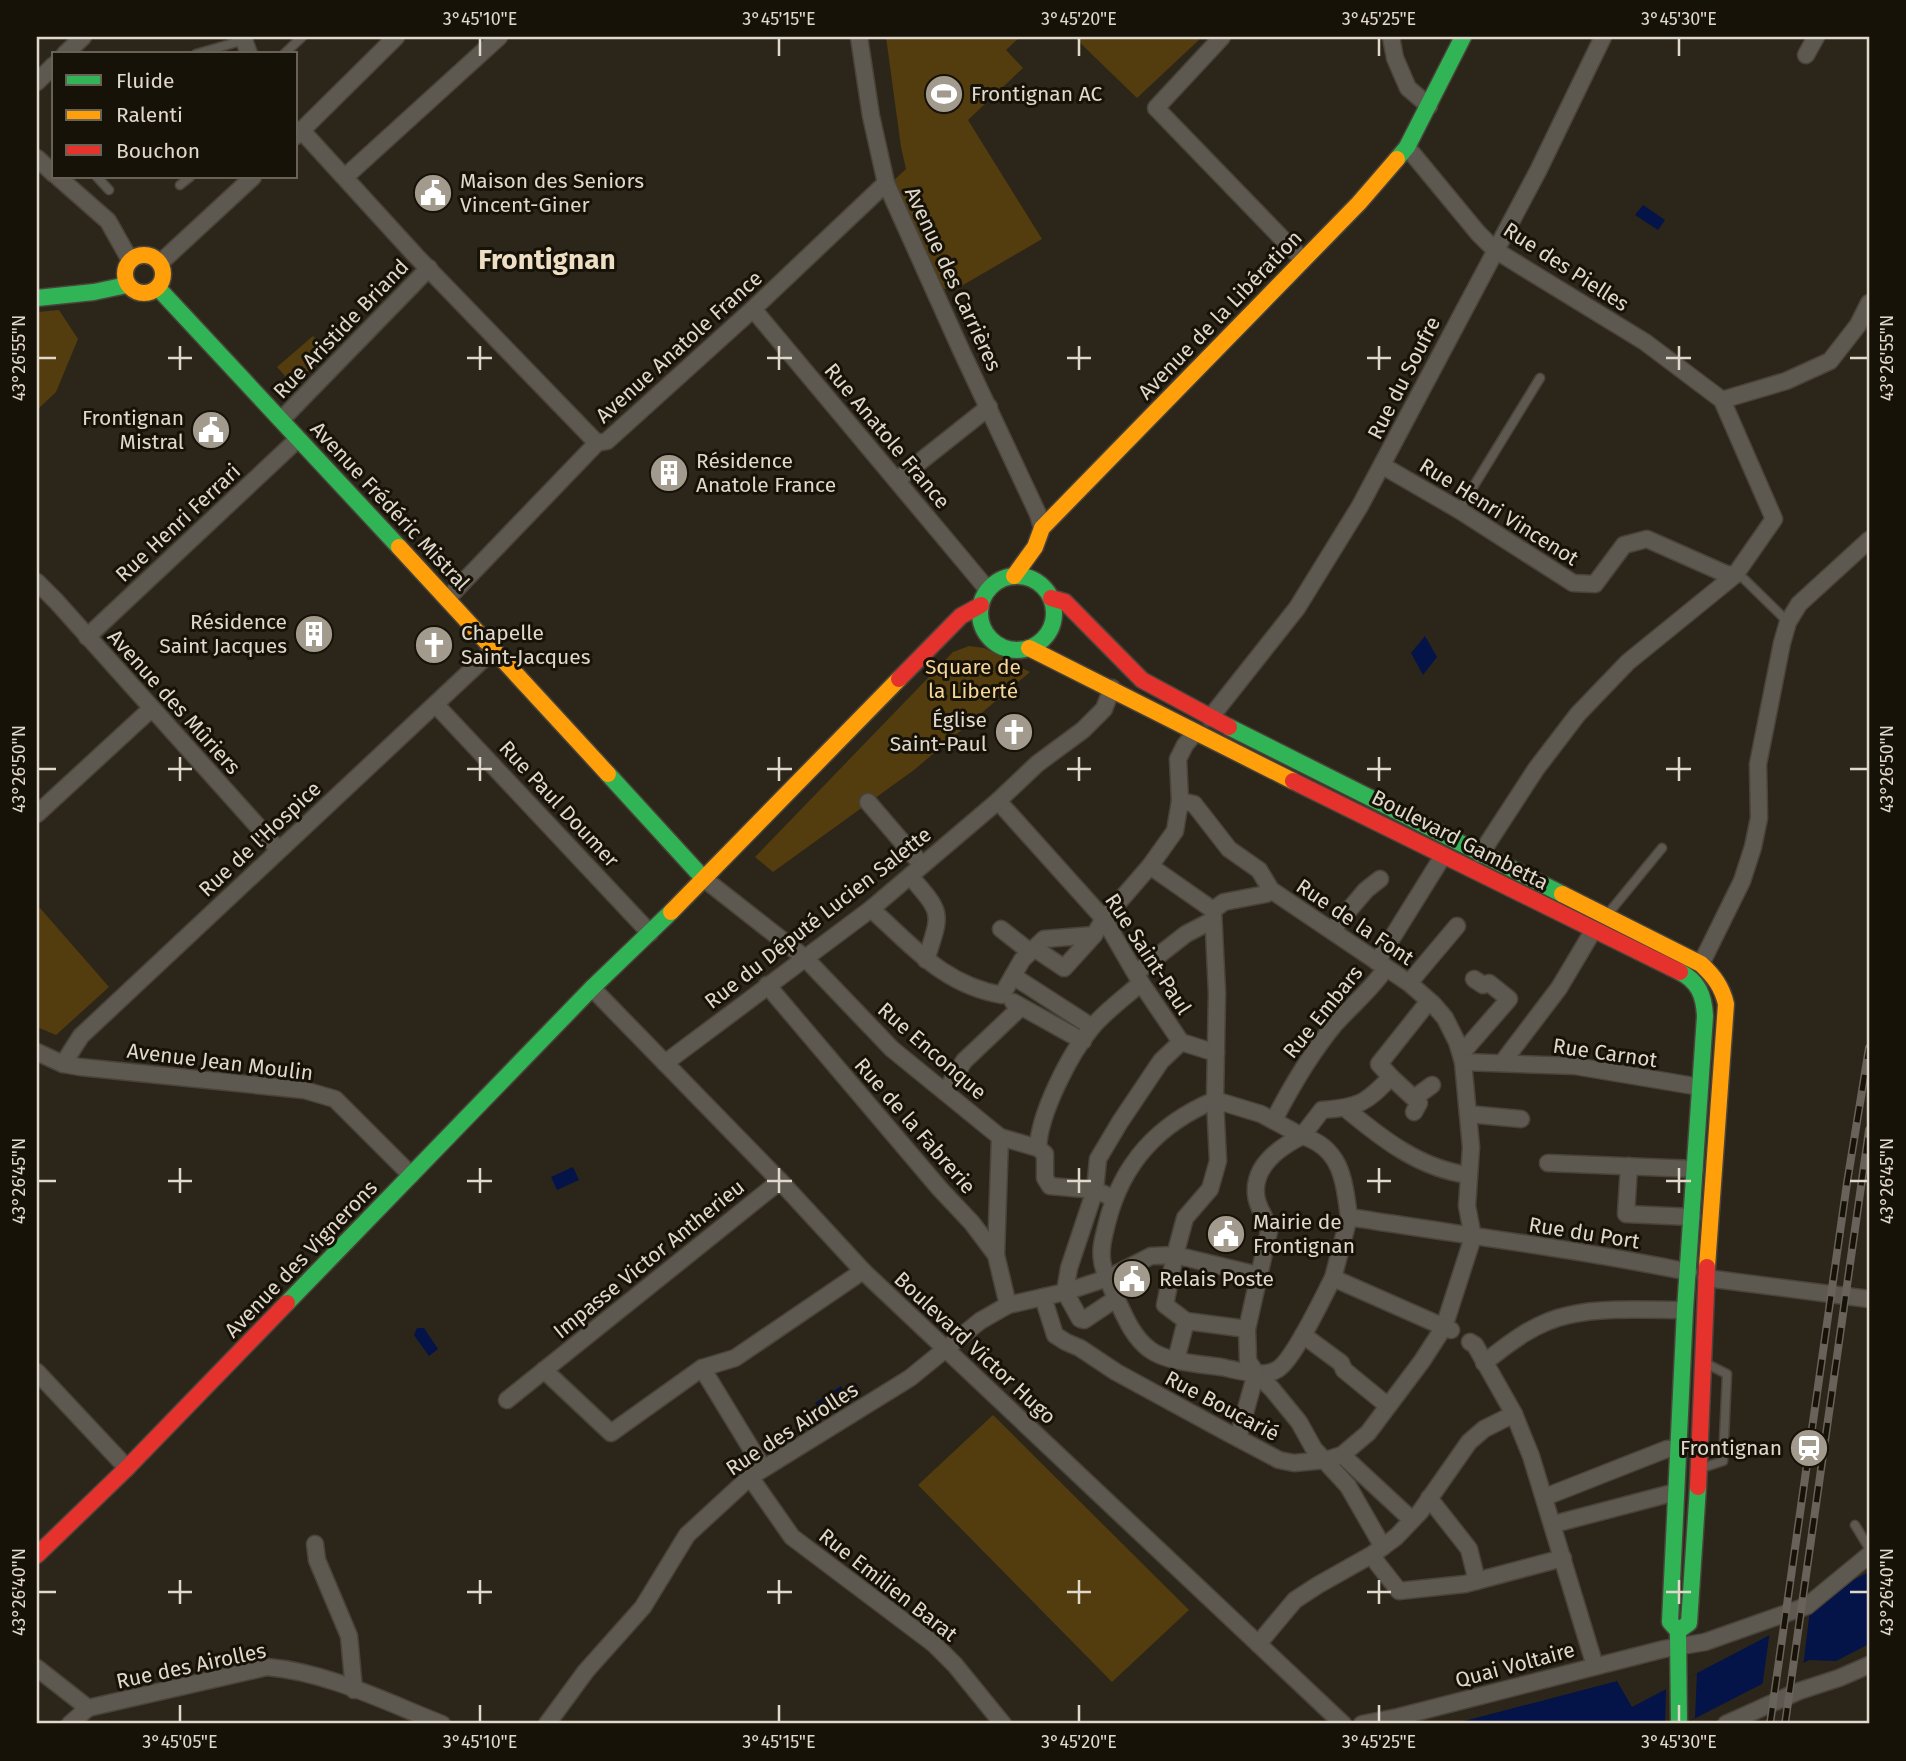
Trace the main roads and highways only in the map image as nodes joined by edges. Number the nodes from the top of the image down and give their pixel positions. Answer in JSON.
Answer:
{"nodes":[{"id":1,"x":1464,"y":37,"type":"edge"},
{"id":2,"x":127,"y":285,"type":"junction"},
{"id":3,"x":158,"y":288,"type":"junction"},
{"id":4,"x":37,"y":298,"type":"edge"},
{"id":5,"x":1035,"y":547,"type":"junction"},
{"id":6,"x":1014,"y":576,"type":"junction"},
{"id":7,"x":1047,"y":592,"type":"junction"},
{"id":8,"x":985,"y":597,"type":"junction"},
{"id":9,"x":990,"y":638,"type":"junction"},
{"id":10,"x":934,"y":646,"type":"junction"},
{"id":11,"x":1029,"y":648,"type":"junction"},
{"id":12,"x":1118,"y":656,"type":"junction"},
{"id":13,"x":1112,"y":688,"type":"junction"},
{"id":14,"x":1210,"y":718,"type":"junction"},
{"id":15,"x":1195,"y":733,"type":"junction"},
{"id":16,"x":704,"y":878,"type":"junction"},
{"id":17,"x":1701,"y":964,"type":"junction"},
{"id":18,"x":1697,"y":984,"type":"junction"},
{"id":19,"x":1700,"y":1087,"type":"junction"},
{"id":20,"x":1720,"y":1088,"type":"junction"},
{"id":21,"x":1689,"y":1272,"type":"junction"},
{"id":22,"x":1706,"y":1278,"type":"junction"},
{"id":23,"x":1698,"y":1488,"type":"junction"},
{"id":24,"x":1675,"y":1492,"type":"junction"},
{"id":25,"x":37,"y":1555,"type":"edge"},
{"id":26,"x":1678,"y":1639,"type":"junction"},
{"id":27,"x":1679,"y":1724,"type":"edge"}],
"edges":[{"from":1,"to":5,"type":"main road","name":"Avenue de la Libération"},
{"from":2,"to":3,"type":"main road"},
{"from":2,"to":3,"type":"main road"},
{"from":2,"to":4,"type":"main road"},
{"from":3,"to":16,"type":"main road","name":"Avenue Frédéric Mistral"},
{"from":5,"to":6,"type":"main road","name":"Avenue de la Libération"},
{"from":5,"to":7,"type":"main road"},
{"from":6,"to":7,"type":"main road"},
{"from":6,"to":8,"type":"main road"},
{"from":7,"to":11,"type":"main road"},
{"from":7,"to":12,"type":"main road","name":"Boulevard Gambetta"},
{"from":8,"to":9,"type":"main road"},
{"from":8,"to":10,"type":"main road","name":"Avenue des Vignerons"},
{"from":9,"to":10,"type":"main road"},
{"from":9,"to":11,"type":"main road"},
{"from":10,"to":16,"type":"main road","name":"Avenue des Vignerons"},
{"from":11,"to":13,"type":"main road","name":"Boulevard Gambetta"},
{"from":12,"to":13,"type":"main road"},
{"from":12,"to":14,"type":"main road","name":"Boulevard Gambetta"},
{"from":13,"to":15,"type":"main road","name":"Boulevard Gambetta"},
{"from":14,"to":15,"type":"main road"},
{"from":14,"to":17,"type":"main road","name":"Boulevard Gambetta"},
{"from":15,"to":18,"type":"main road","name":"Boulevard Gambetta"},
{"from":16,"to":25,"type":"main road","name":"Avenue des Vignerons"},
{"from":17,"to":18,"type":"main road"},
{"from":17,"to":20,"type":"main road","name":"Boulevard Gambetta"},
{"from":18,"to":19,"type":"main road"},
{"from":19,"to":20,"type":"main road"},
{"from":19,"to":21,"type":"main road"},
{"from":20,"to":22,"type":"main road"},
{"from":21,"to":22,"type":"main road"},
{"from":21,"to":24,"type":"main road"},
{"from":22,"to":23,"type":"main road"},
{"from":23,"to":24,"type":"main road"},
{"from":23,"to":26,"type":"main road"},
{"from":24,"to":26,"type":"main road"},
{"from":26,"to":27,"type":"main road"}]}
